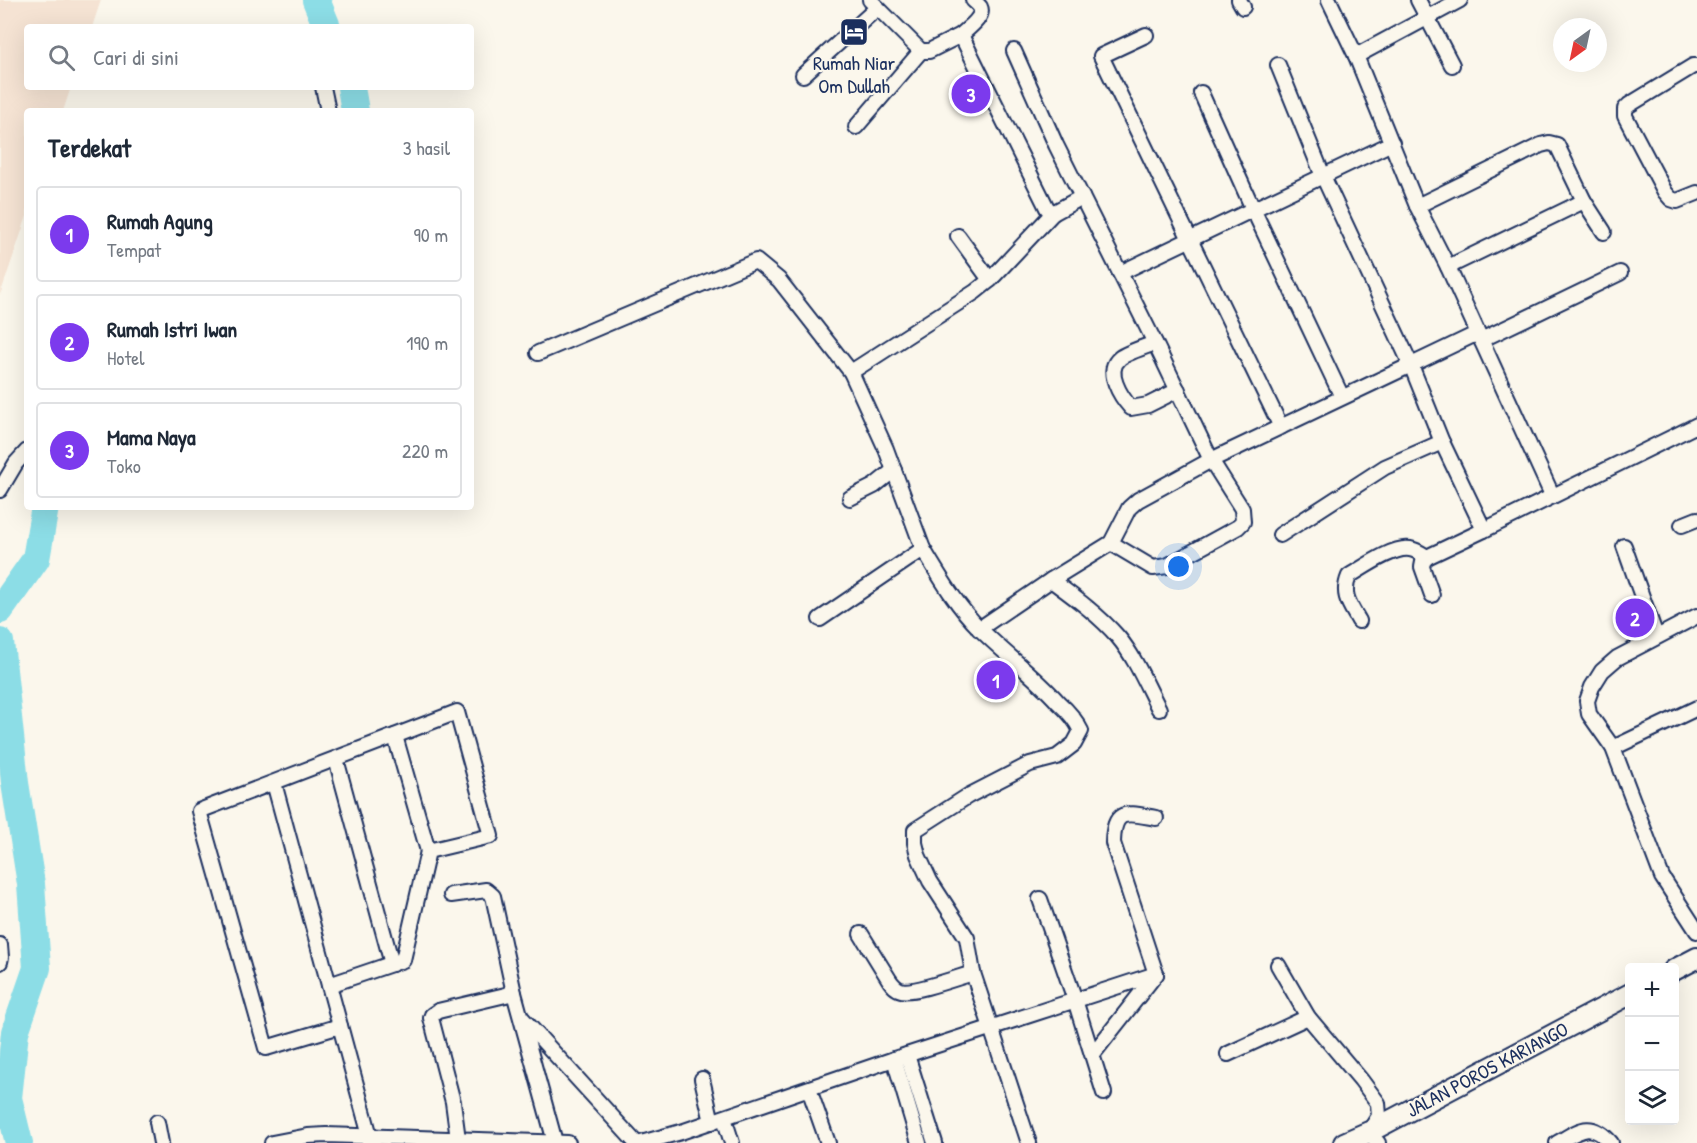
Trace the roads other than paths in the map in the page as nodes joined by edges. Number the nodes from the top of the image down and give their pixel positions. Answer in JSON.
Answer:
{"nodes":[{"id":1,"x":973,"y":0,"type":"edge"},
{"id":2,"x":1329,"y":0,"type":"edge"},
{"id":3,"x":1418,"y":0,"type":"edge"},
{"id":4,"x":1460,"y":0,"type":"edge"},
{"id":5,"x":873,"y":4,"type":"edge"},
{"id":6,"x":1427,"y":18,"type":"junction"},
{"id":7,"x":962,"y":34,"type":"junction"},
{"id":8,"x":1146,"y":35,"type":"dead end"},
{"id":9,"x":921,"y":51,"type":"junction"},
{"id":10,"x":1014,"y":51,"type":"dead end"},
{"id":11,"x":1356,"y":56,"type":"junction"},
{"id":12,"x":1452,"y":65,"type":"dead end"},
{"id":13,"x":1278,"y":66,"type":"dead end"},
{"id":14,"x":1697,"y":66,"type":"edge"},
{"id":15,"x":803,"y":75,"type":"dead end"},
{"id":16,"x":324,"y":90,"type":"edge"},
{"id":17,"x":1201,"y":93,"type":"dead end"},
{"id":18,"x":327,"y":108,"type":"edge"},
{"id":19,"x":856,"y":127,"type":"dead end"},
{"id":20,"x":1392,"y":143,"type":"junction"},
{"id":21,"x":1323,"y":176,"type":"junction"},
{"id":22,"x":1697,"y":193,"type":"edge"},
{"id":23,"x":1082,"y":197,"type":"junction"},
{"id":24,"x":1584,"y":201,"type":"junction"},
{"id":25,"x":1417,"y":206,"type":"junction"},
{"id":26,"x":1254,"y":209,"type":"junction"},
{"id":27,"x":1053,"y":213,"type":"junction"},
{"id":28,"x":1604,"y":232,"type":"dead end"},
{"id":29,"x":958,"y":236,"type":"dead end"},
{"id":30,"x":1190,"y":240,"type":"junction"},
{"id":31,"x":1448,"y":267,"type":"junction"},
{"id":32,"x":1120,"y":273,"type":"junction"},
{"id":33,"x":1620,"y":273,"type":"dead end"},
{"id":34,"x":990,"y":280,"type":"junction"},
{"id":35,"x":1479,"y":336,"type":"junction"},
{"id":36,"x":1155,"y":343,"type":"junction"},
{"id":37,"x":538,"y":353,"type":"dead end"},
{"id":38,"x":1411,"y":365,"type":"junction"},
{"id":39,"x":851,"y":372,"type":"junction"},
{"id":40,"x":1178,"y":390,"type":"junction"},
{"id":41,"x":1342,"y":397,"type":"junction"},
{"id":42,"x":1697,"y":425,"type":"edge"},
{"id":43,"x":1281,"y":427,"type":"junction"},
{"id":44,"x":1442,"y":442,"type":"junction"},
{"id":45,"x":24,"y":454,"type":"edge"},
{"id":46,"x":1211,"y":460,"type":"junction"},
{"id":47,"x":894,"y":470,"type":"junction"},
{"id":48,"x":0,"y":490,"type":"edge"},
{"id":49,"x":1552,"y":495,"type":"junction"},
{"id":50,"x":850,"y":498,"type":"dead end"},
{"id":51,"x":1697,"y":519,"type":"edge"},
{"id":52,"x":1682,"y":525,"type":"dead end"},
{"id":53,"x":1484,"y":530,"type":"junction"},
{"id":54,"x":1280,"y":535,"type":"dead end"},
{"id":55,"x":1111,"y":543,"type":"junction"},
{"id":56,"x":1624,"y":546,"type":"dead end"},
{"id":57,"x":923,"y":549,"type":"junction"},
{"id":58,"x":1427,"y":557,"type":"junction"},
{"id":59,"x":1051,"y":580,"type":"junction"},
{"id":60,"x":1432,"y":595,"type":"dead end"},
{"id":61,"x":1697,"y":616,"type":"edge"},
{"id":62,"x":820,"y":619,"type":"dead end"},
{"id":63,"x":1359,"y":621,"type":"dead end"},
{"id":64,"x":979,"y":629,"type":"junction"},
{"id":65,"x":1656,"y":636,"type":"junction"},
{"id":66,"x":1697,"y":708,"type":"edge"},
{"id":67,"x":1159,"y":709,"type":"dead end"},
{"id":68,"x":395,"y":736,"type":"junction"},
{"id":69,"x":1613,"y":748,"type":"junction"},
{"id":70,"x":336,"y":759,"type":"junction"},
{"id":71,"x":274,"y":783,"type":"junction"},
{"id":72,"x":1156,"y":818,"type":"dead end"},
{"id":73,"x":428,"y":851,"type":"junction"},
{"id":74,"x":451,"y":895,"type":"dead end"},
{"id":75,"x":1040,"y":899,"type":"dead end"},
{"id":76,"x":1697,"y":931,"type":"edge"},
{"id":77,"x":861,"y":934,"type":"dead end"},
{"id":78,"x":0,"y":945,"type":"edge"},
{"id":79,"x":1697,"y":958,"type":"edge"},
{"id":80,"x":0,"y":962,"type":"edge"},
{"id":81,"x":392,"y":964,"type":"junction"},
{"id":82,"x":1278,"y":964,"type":"dead end"},
{"id":83,"x":1679,"y":967,"type":"edge"},
{"id":84,"x":973,"y":974,"type":"junction"},
{"id":85,"x":1156,"y":974,"type":"junction"},
{"id":86,"x":329,"y":985,"type":"junction"},
{"id":87,"x":514,"y":993,"type":"junction"},
{"id":88,"x":1625,"y":995,"type":"edge"},
{"id":89,"x":1076,"y":1000,"type":"junction"},
{"id":90,"x":519,"y":1015,"type":"junction"},
{"id":91,"x":1308,"y":1017,"type":"junction"},
{"id":92,"x":340,"y":1026,"type":"junction"},
{"id":93,"x":992,"y":1027,"type":"junction"},
{"id":94,"x":1093,"y":1054,"type":"junction"},
{"id":95,"x":1228,"y":1054,"type":"dead end"},
{"id":96,"x":900,"y":1057,"type":"junction"},
{"id":97,"x":702,"y":1078,"type":"dead end"},
{"id":98,"x":809,"y":1089,"type":"junction"},
{"id":99,"x":1104,"y":1093,"type":"dead end"},
{"id":100,"x":718,"y":1120,"type":"junction"},
{"id":101,"x":157,"y":1122,"type":"dead end"},
{"id":102,"x":370,"y":1136,"type":"junction"},
{"id":103,"x":1373,"y":1138,"type":"edge"},
{"id":104,"x":458,"y":1139,"type":"junction"},
{"id":105,"x":561,"y":1142,"type":"edge"},
{"id":106,"x":160,"y":1143,"type":"edge"},
{"id":107,"x":272,"y":1143,"type":"edge"},
{"id":108,"x":639,"y":1143,"type":"edge"},
{"id":109,"x":732,"y":1143,"type":"edge"},
{"id":110,"x":828,"y":1143,"type":"edge"},
{"id":111,"x":920,"y":1143,"type":"edge"},
{"id":112,"x":935,"y":1143,"type":"edge"},
{"id":113,"x":1029,"y":1143,"type":"edge"},
{"id":114,"x":1344,"y":1143,"type":"edge"},
{"id":115,"x":1557,"y":1143,"type":"edge"},
{"id":116,"x":1611,"y":1143,"type":"edge"}],
"edges":[{"from":1,"to":7,"type":"street"},
{"from":2,"to":11,"type":"street"},
{"from":3,"to":6,"type":"street"},
{"from":4,"to":6,"type":"street"},
{"from":5,"to":9,"type":"street"},
{"from":5,"to":15,"type":"street"},
{"from":6,"to":11,"type":"street"},
{"from":6,"to":12,"type":"street"},
{"from":7,"to":9,"type":"street"},
{"from":7,"to":27,"type":"street"},
{"from":8,"to":30,"type":"street"},
{"from":9,"to":19,"type":"street"},
{"from":10,"to":23,"type":"street"},
{"from":11,"to":20,"type":"street"},
{"from":13,"to":21,"type":"street"},
{"from":14,"to":22,"type":"street"},
{"from":16,"to":18,"type":"street"},
{"from":17,"to":26,"type":"street"},
{"from":20,"to":21,"type":"street"},
{"from":20,"to":25,"type":"street"},
{"from":21,"to":26,"type":"street"},
{"from":21,"to":38,"type":"street"},
{"from":23,"to":27,"type":"street"},
{"from":23,"to":32,"type":"street"},
{"from":24,"to":25,"type":"street"},
{"from":24,"to":28,"type":"street"},
{"from":24,"to":31,"type":"street"},
{"from":25,"to":31,"type":"street"},
{"from":26,"to":30,"type":"street"},
{"from":26,"to":41,"type":"street"},
{"from":27,"to":34,"type":"street"},
{"from":29,"to":34,"type":"street"},
{"from":30,"to":32,"type":"street"},
{"from":30,"to":43,"type":"street"},
{"from":31,"to":35,"type":"street"},
{"from":32,"to":36,"type":"street"},
{"from":33,"to":35,"type":"street"},
{"from":34,"to":39,"type":"street"},
{"from":35,"to":38,"type":"street"},
{"from":35,"to":49,"type":"street"},
{"from":36,"to":40,"type":"street"},
{"from":36,"to":40,"type":"street"},
{"from":37,"to":39,"type":"street"},
{"from":38,"to":41,"type":"street"},
{"from":38,"to":44,"type":"street"},
{"from":39,"to":47,"type":"street"},
{"from":40,"to":46,"type":"street"},
{"from":41,"to":43,"type":"street"},
{"from":42,"to":49,"type":"street"},
{"from":43,"to":46,"type":"street"},
{"from":44,"to":53,"type":"street"},
{"from":44,"to":54,"type":"street"},
{"from":45,"to":48,"type":"street"},
{"from":46,"to":55,"type":"street"},
{"from":46,"to":55,"type":"street"},
{"from":47,"to":50,"type":"street"},
{"from":47,"to":57,"type":"street"},
{"from":49,"to":53,"type":"street"},
{"from":51,"to":52,"type":"street"},
{"from":53,"to":58,"type":"street"},
{"from":55,"to":59,"type":"street"},
{"from":56,"to":65,"type":"street"},
{"from":57,"to":62,"type":"street"},
{"from":57,"to":64,"type":"street"},
{"from":58,"to":60,"type":"street"},
{"from":58,"to":63,"type":"street"},
{"from":59,"to":64,"type":"street"},
{"from":59,"to":67,"type":"street"},
{"from":61,"to":65,"type":"street"},
{"from":64,"to":84,"type":"street"},
{"from":65,"to":69,"type":"street"},
{"from":66,"to":69,"type":"street"},
{"from":68,"to":70,"type":"street"},
{"from":68,"to":73,"type":"street"},
{"from":68,"to":73,"type":"street"},
{"from":69,"to":76,"type":"street"},
{"from":70,"to":71,"type":"street"},
{"from":70,"to":81,"type":"street"},
{"from":71,"to":86,"type":"street"},
{"from":71,"to":92,"type":"street"},
{"from":72,"to":85,"type":"street"},
{"from":73,"to":81,"type":"street"},
{"from":74,"to":87,"type":"street"},
{"from":75,"to":89,"type":"street"},
{"from":77,"to":84,"type":"street"},
{"from":78,"to":80,"type":"street"},
{"from":79,"to":83,"type":"main road"},
{"from":81,"to":86,"type":"street"},
{"from":82,"to":91,"type":"street"},
{"from":84,"to":93,"type":"street"},
{"from":85,"to":89,"type":"street"},
{"from":85,"to":94,"type":"street"},
{"from":86,"to":92,"type":"street"},
{"from":87,"to":90,"type":"street"},
{"from":87,"to":104,"type":"street"},
{"from":88,"to":103,"type":"main road","name":"JALAN POROS KARIANGO"},
{"from":89,"to":93,"type":"street"},
{"from":89,"to":94,"type":"street"},
{"from":90,"to":105,"type":"street"},
{"from":90,"to":108,"type":"street"},
{"from":91,"to":95,"type":"street"},
{"from":91,"to":103,"type":"street"},
{"from":92,"to":102,"type":"street"},
{"from":93,"to":96,"type":"street"},
{"from":93,"to":113,"type":"street"},
{"from":94,"to":99,"type":"street"},
{"from":96,"to":98,"type":"street"},
{"from":96,"to":111,"type":"street"},
{"from":96,"to":112,"type":"street"},
{"from":97,"to":100,"type":"street"},
{"from":98,"to":100,"type":"street"},
{"from":98,"to":110,"type":"street"},
{"from":100,"to":108,"type":"street"},
{"from":100,"to":109,"type":"street"},
{"from":101,"to":106,"type":"street"},
{"from":102,"to":104,"type":"street"},
{"from":102,"to":107,"type":"street"},
{"from":103,"to":114,"type":"main road","name":"JALAN POROS KARIANGO"},
{"from":104,"to":105,"type":"street"},
{"from":115,"to":116,"type":"street"}]}
